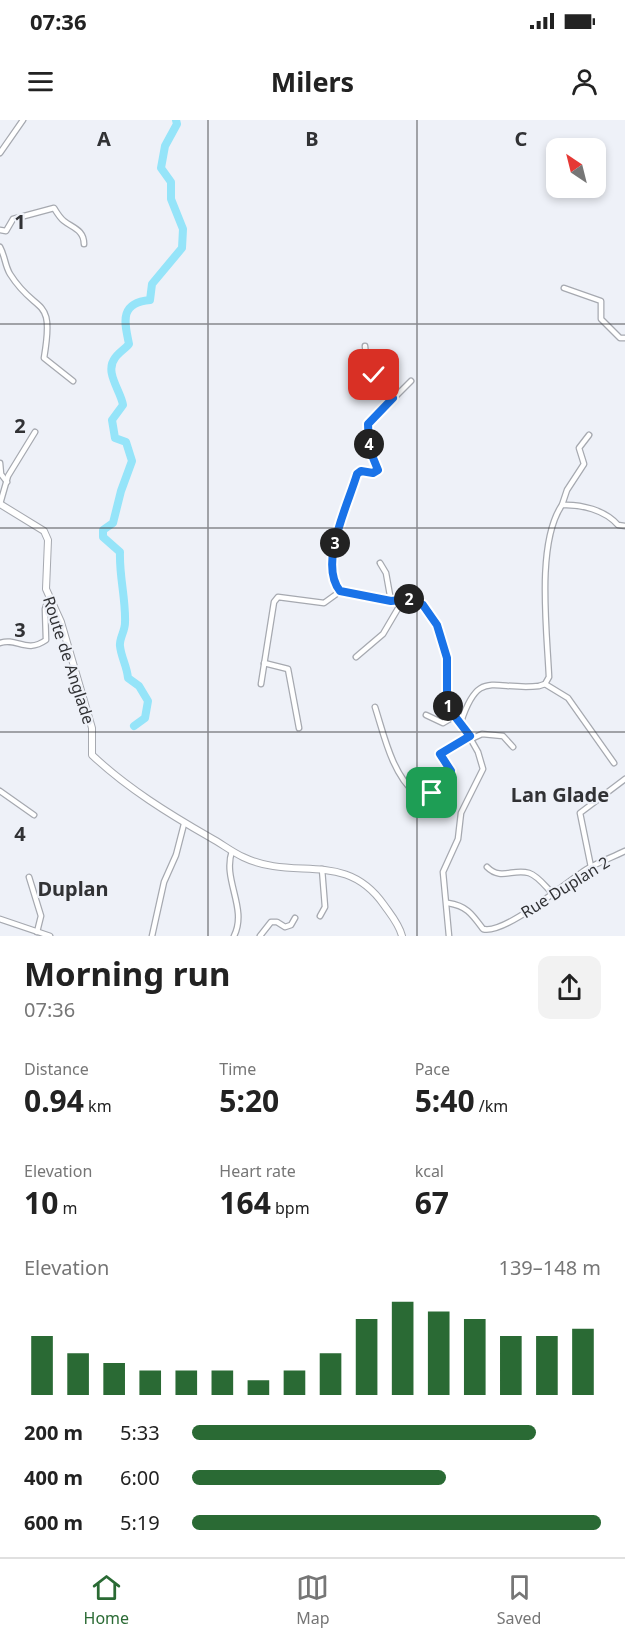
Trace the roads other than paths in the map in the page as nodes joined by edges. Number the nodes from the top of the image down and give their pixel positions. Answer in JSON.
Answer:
{"nodes":[{"id":1,"x":22,"y":120,"type":"edge"},
{"id":2,"x":0,"y":153,"type":"edge"},
{"id":3,"x":0,"y":230,"type":"edge"},
{"id":4,"x":84,"y":244,"type":"dead end"},
{"id":5,"x":0,"y":247,"type":"edge"},
{"id":6,"x":564,"y":288,"type":"dead end"},
{"id":7,"x":625,"y":338,"type":"edge"},
{"id":8,"x":365,"y":346,"type":"dead end"},
{"id":9,"x":73,"y":381,"type":"dead end"},
{"id":10,"x":411,"y":381,"type":"dead end"},
{"id":11,"x":393,"y":398,"type":"junction"},
{"id":12,"x":35,"y":432,"type":"dead end"},
{"id":13,"x":589,"y":435,"type":"dead end"},
{"id":14,"x":0,"y":463,"type":"edge"},
{"id":15,"x":7,"y":482,"type":"junction"},
{"id":16,"x":0,"y":504,"type":"edge"},
{"id":17,"x":562,"y":505,"type":"junction"},
{"id":18,"x":625,"y":526,"type":"edge"},
{"id":19,"x":380,"y":563,"type":"dead end"},
{"id":20,"x":340,"y":591,"type":"junction"},
{"id":21,"x":49,"y":596,"type":"junction"},
{"id":22,"x":403,"y":600,"type":"junction"},
{"id":23,"x":391,"y":601,"type":"junction"},
{"id":24,"x":0,"y":643,"type":"edge"},
{"id":25,"x":356,"y":657,"type":"dead end"},
{"id":26,"x":264,"y":663,"type":"junction"},
{"id":27,"x":261,"y":684,"type":"dead end"},
{"id":28,"x":545,"y":684,"type":"junction"},
{"id":29,"x":375,"y":707,"type":"dead end"},
{"id":30,"x":426,"y":715,"type":"dead end"},
{"id":31,"x":455,"y":716,"type":"junction"},
{"id":32,"x":460,"y":722,"type":"junction"},
{"id":33,"x":299,"y":728,"type":"dead end"},
{"id":34,"x":470,"y":737,"type":"junction"},
{"id":35,"x":513,"y":747,"type":"dead end"},
{"id":36,"x":614,"y":763,"type":"dead end"},
{"id":37,"x":625,"y":779,"type":"edge"},
{"id":38,"x":0,"y":791,"type":"edge"},
{"id":39,"x":34,"y":815,"type":"dead end"},
{"id":40,"x":184,"y":824,"type":"junction"},
{"id":41,"x":232,"y":850,"type":"junction"},
{"id":42,"x":625,"y":851,"type":"edge"},
{"id":43,"x":487,"y":867,"type":"dead end"},
{"id":44,"x":591,"y":867,"type":"junction"},
{"id":45,"x":322,"y":869,"type":"junction"},
{"id":46,"x":30,"y":877,"type":"dead end"},
{"id":47,"x":552,"y":893,"type":"junction"},
{"id":48,"x":447,"y":903,"type":"junction"},
{"id":49,"x":320,"y":915,"type":"dead end"},
{"id":50,"x":295,"y":918,"type":"dead end"},
{"id":51,"x":0,"y":919,"type":"edge"},
{"id":52,"x":238,"y":929,"type":"junction"},
{"id":53,"x":266,"y":930,"type":"junction"},
{"id":54,"x":38,"y":934,"type":"edge"},
{"id":55,"x":50,"y":936,"type":"edge"},
{"id":56,"x":152,"y":936,"type":"edge"},
{"id":57,"x":234,"y":936,"type":"edge"},
{"id":58,"x":242,"y":936,"type":"edge"},
{"id":59,"x":260,"y":936,"type":"edge"},
{"id":60,"x":271,"y":936,"type":"edge"},
{"id":61,"x":402,"y":936,"type":"edge"},
{"id":62,"x":449,"y":936,"type":"edge"}],
"edges":[{"from":1,"to":2,"type":"street"},
{"from":3,"to":4,"type":"street"},
{"from":5,"to":9,"type":"street"},
{"from":6,"to":7,"type":"street"},
{"from":8,"to":11,"type":"street"},
{"from":10,"to":11,"type":"street"},
{"from":11,"to":20,"type":"street"},
{"from":12,"to":15,"type":"street"},
{"from":13,"to":17,"type":"street"},
{"from":14,"to":15,"type":"street"},
{"from":15,"to":16,"type":"street"},
{"from":16,"to":21,"type":"street","name":"Route de Anglade"},
{"from":17,"to":18,"type":"street"},
{"from":17,"to":28,"type":"street"},
{"from":19,"to":23,"type":"street"},
{"from":20,"to":23,"type":"street"},
{"from":20,"to":26,"type":"street"},
{"from":21,"to":24,"type":"street"},
{"from":21,"to":40,"type":"street","name":"Route de Anglade"},
{"from":22,"to":23,"type":"street"},
{"from":22,"to":25,"type":"street"},
{"from":22,"to":31,"type":"street"},
{"from":26,"to":27,"type":"street"},
{"from":26,"to":33,"type":"street"},
{"from":28,"to":32,"type":"street"},
{"from":28,"to":36,"type":"street"},
{"from":29,"to":34,"type":"street"},
{"from":30,"to":31,"type":"street"},
{"from":31,"to":32,"type":"street"},
{"from":32,"to":34,"type":"street"},
{"from":34,"to":35,"type":"street"},
{"from":34,"to":48,"type":"street"},
{"from":37,"to":44,"type":"street"},
{"from":38,"to":39,"type":"street"},
{"from":40,"to":41,"type":"street","name":"Route de Anglade"},
{"from":40,"to":56,"type":"street"},
{"from":41,"to":45,"type":"street","name":"Route de Anglade"},
{"from":41,"to":52,"type":"street"},
{"from":42,"to":44,"type":"street","name":"Rue Duplan 2"},
{"from":43,"to":47,"type":"street"},
{"from":44,"to":47,"type":"street","name":"Rue Duplan 2"},
{"from":45,"to":49,"type":"street"},
{"from":45,"to":61,"type":"street","name":"Route de Anglade"},
{"from":46,"to":54,"type":"street"},
{"from":47,"to":48,"type":"street","name":"Rue Duplan 2"},
{"from":48,"to":62,"type":"street"},
{"from":50,"to":53,"type":"street"},
{"from":51,"to":54,"type":"street"},
{"from":52,"to":57,"type":"street"},
{"from":52,"to":58,"type":"street"},
{"from":53,"to":59,"type":"street"},
{"from":53,"to":60,"type":"street"},
{"from":54,"to":55,"type":"street"}]}
